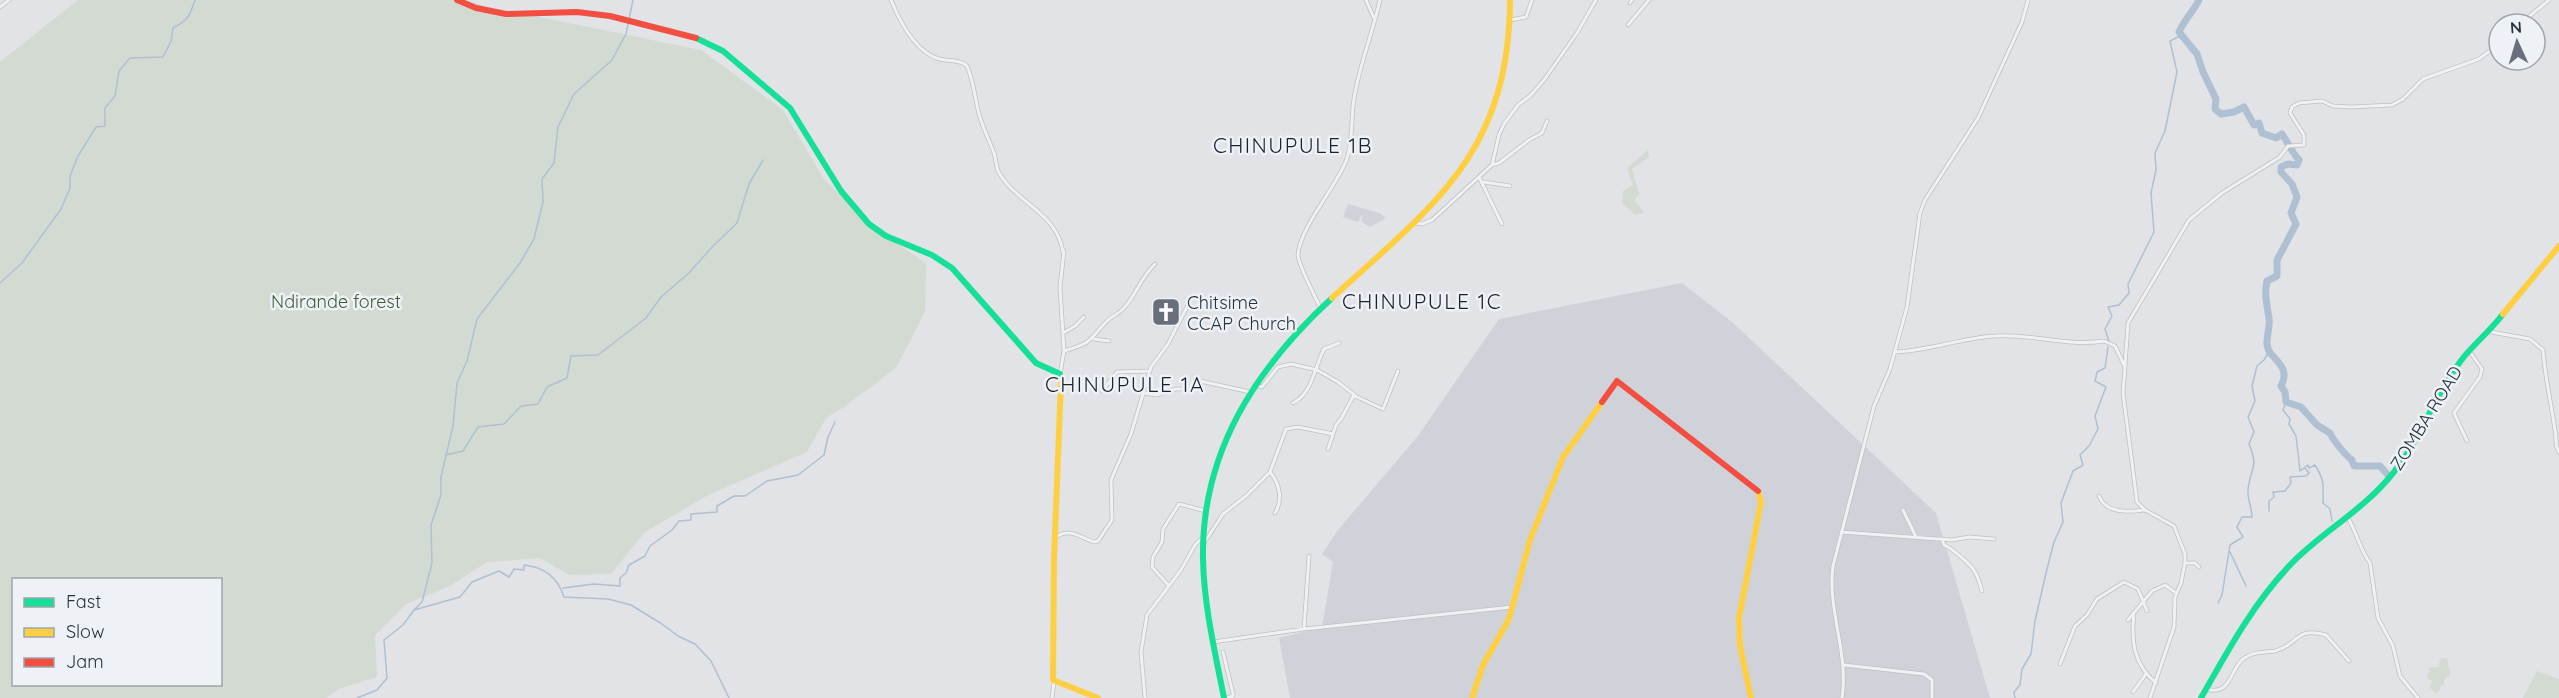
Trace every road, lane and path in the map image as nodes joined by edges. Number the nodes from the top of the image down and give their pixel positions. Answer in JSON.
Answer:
{"nodes":[{"id":1,"x":9,"y":0,"type":"edge"},
{"id":2,"x":457,"y":0,"type":"edge"},
{"id":3,"x":891,"y":0,"type":"edge"},
{"id":4,"x":1366,"y":0,"type":"edge"},
{"id":5,"x":1380,"y":0,"type":"edge"},
{"id":6,"x":1510,"y":0,"type":"edge"},
{"id":7,"x":1532,"y":0,"type":"edge"},
{"id":8,"x":1596,"y":0,"type":"edge"},
{"id":9,"x":1649,"y":0,"type":"edge"},
{"id":10,"x":2028,"y":0,"type":"edge"},
{"id":11,"x":2549,"y":0,"type":"edge"},
{"id":12,"x":0,"y":7,"type":"edge"},
{"id":13,"x":2534,"y":12,"type":"edge"},
{"id":14,"x":1374,"y":20,"type":"junction"},
{"id":15,"x":1510,"y":20,"type":"junction"},
{"id":16,"x":1628,"y":25,"type":"dead end"},
{"id":17,"x":2487,"y":53,"type":"edge"},
{"id":18,"x":1547,"y":121,"type":"dead end"},
{"id":19,"x":1492,"y":165,"type":"junction"},
{"id":20,"x":1479,"y":177,"type":"junction"},
{"id":21,"x":1484,"y":182,"type":"junction"},
{"id":22,"x":1510,"y":186,"type":"dead end"},
{"id":23,"x":1413,"y":223,"type":"junction"},
{"id":24,"x":1502,"y":224,"type":"dead end"},
{"id":25,"x":2559,"y":246,"type":"edge"},
{"id":26,"x":1155,"y":264,"type":"dead end"},
{"id":27,"x":1190,"y":301,"type":"dead end"},
{"id":28,"x":1321,"y":309,"type":"junction"},
{"id":29,"x":1084,"y":317,"type":"dead end"},
{"id":30,"x":2489,"y":332,"type":"junction"},
{"id":31,"x":1063,"y":333,"type":"junction"},
{"id":32,"x":1094,"y":339,"type":"junction"},
{"id":33,"x":1108,"y":341,"type":"dead end"},
{"id":34,"x":1339,"y":343,"type":"dead end"},
{"id":35,"x":1064,"y":351,"type":"junction"},
{"id":36,"x":1895,"y":352,"type":"junction"},
{"id":37,"x":2470,"y":352,"type":"junction"},
{"id":38,"x":2125,"y":367,"type":"junction"},
{"id":39,"x":1317,"y":370,"type":"junction"},
{"id":40,"x":1150,"y":371,"type":"junction"},
{"id":41,"x":1398,"y":371,"type":"dead end"},
{"id":42,"x":1060,"y":374,"type":"junction"},
{"id":43,"x":1255,"y":385,"type":"junction"},
{"id":44,"x":1102,"y":391,"type":"dead end"},
{"id":45,"x":1250,"y":392,"type":"junction"},
{"id":46,"x":1144,"y":393,"type":"junction"},
{"id":47,"x":1354,"y":395,"type":"junction"},
{"id":48,"x":1293,"y":403,"type":"dead end"},
{"id":49,"x":1333,"y":434,"type":"junction"},
{"id":50,"x":2467,"y":441,"type":"dead end"},
{"id":51,"x":1328,"y":449,"type":"dead end"},
{"id":52,"x":2559,"y":452,"type":"edge"},
{"id":53,"x":1270,"y":472,"type":"junction"},
{"id":54,"x":2099,"y":496,"type":"dead end"},
{"id":55,"x":1903,"y":510,"type":"dead end"},
{"id":56,"x":2145,"y":510,"type":"junction"},
{"id":57,"x":1206,"y":511,"type":"junction"},
{"id":58,"x":1275,"y":513,"type":"dead end"},
{"id":59,"x":2348,"y":518,"type":"junction"},
{"id":60,"x":1841,"y":532,"type":"junction"},
{"id":61,"x":1056,"y":537,"type":"junction"},
{"id":62,"x":1203,"y":537,"type":"junction"},
{"id":63,"x":1916,"y":537,"type":"junction"},
{"id":64,"x":1942,"y":539,"type":"junction"},
{"id":65,"x":1994,"y":539,"type":"dead end"},
{"id":66,"x":1203,"y":545,"type":"junction"},
{"id":67,"x":1309,"y":556,"type":"dead end"},
{"id":68,"x":2185,"y":563,"type":"junction"},
{"id":69,"x":2199,"y":567,"type":"dead end"},
{"id":70,"x":1168,"y":586,"type":"junction"},
{"id":71,"x":1982,"y":591,"type":"dead end"},
{"id":72,"x":2176,"y":593,"type":"junction"},
{"id":73,"x":2143,"y":602,"type":"junction"},
{"id":74,"x":1513,"y":606,"type":"junction"},
{"id":75,"x":2147,"y":611,"type":"dead end"},
{"id":76,"x":2134,"y":612,"type":"junction"},
{"id":77,"x":2127,"y":620,"type":"dead end"},
{"id":78,"x":1304,"y":629,"type":"junction"},
{"id":79,"x":1213,"y":642,"type":"junction"},
{"id":80,"x":1223,"y":652,"type":"dead end"},
{"id":81,"x":2349,"y":661,"type":"dead end"},
{"id":82,"x":2060,"y":664,"type":"dead end"},
{"id":83,"x":1844,"y":665,"type":"junction"},
{"id":84,"x":2146,"y":674,"type":"junction"},
{"id":85,"x":1054,"y":681,"type":"junction"},
{"id":86,"x":2157,"y":683,"type":"junction"},
{"id":87,"x":2207,"y":689,"type":"junction"},
{"id":88,"x":2133,"y":692,"type":"dead end"},
{"id":89,"x":1052,"y":698,"type":"edge"},
{"id":90,"x":1098,"y":698,"type":"edge"},
{"id":91,"x":1145,"y":698,"type":"edge"},
{"id":92,"x":1226,"y":698,"type":"edge"},
{"id":93,"x":1472,"y":698,"type":"edge"},
{"id":94,"x":1751,"y":698,"type":"edge"},
{"id":95,"x":1842,"y":698,"type":"edge"},
{"id":96,"x":1932,"y":698,"type":"edge"},
{"id":97,"x":2150,"y":698,"type":"edge"},
{"id":98,"x":2201,"y":698,"type":"edge"},
{"id":99,"x":2418,"y":698,"type":"edge"}],
"edges":[{"from":1,"to":12,"type":"street"},
{"from":2,"to":42,"type":"main road"},
{"from":3,"to":31,"type":"street"},
{"from":4,"to":14,"type":"street"},
{"from":5,"to":14,"type":"street"},
{"from":6,"to":15,"type":"main road"},
{"from":7,"to":15,"type":"street"},
{"from":8,"to":19,"type":"street"},
{"from":9,"to":16,"type":"street"},
{"from":10,"to":36,"type":"street"},
{"from":11,"to":13,"type":"street"},
{"from":14,"to":28,"type":"street"},
{"from":15,"to":23,"type":"main road"},
{"from":17,"to":38,"type":"street"},
{"from":18,"to":19,"type":"street"},
{"from":19,"to":20,"type":"street"},
{"from":20,"to":21,"type":"street"},
{"from":20,"to":23,"type":"street"},
{"from":21,"to":22,"type":"street"},
{"from":21,"to":24,"type":"street"},
{"from":23,"to":28,"type":"main road"},
{"from":25,"to":30,"type":"main road","name":"ZOMBA ROAD"},
{"from":26,"to":32,"type":"street"},
{"from":27,"to":40,"type":"street"},
{"from":28,"to":43,"type":"main road"},
{"from":29,"to":31,"type":"street"},
{"from":30,"to":37,"type":"main road","name":"ZOMBA ROAD"},
{"from":30,"to":52,"type":"street"},
{"from":31,"to":35,"type":"street"},
{"from":32,"to":33,"type":"street"},
{"from":32,"to":35,"type":"street"},
{"from":34,"to":39,"type":"street"},
{"from":35,"to":42,"type":"street"},
{"from":36,"to":38,"type":"street"},
{"from":36,"to":60,"type":"street"},
{"from":37,"to":50,"type":"street"},
{"from":37,"to":59,"type":"main road","name":"ZOMBA ROAD"},
{"from":38,"to":56,"type":"street"},
{"from":39,"to":43,"type":"street"},
{"from":39,"to":47,"type":"street"},
{"from":39,"to":48,"type":"street"},
{"from":40,"to":44,"type":"street"},
{"from":40,"to":46,"type":"street"},
{"from":41,"to":47,"type":"street"},
{"from":42,"to":61,"type":"main road"},
{"from":43,"to":45,"type":"main road"},
{"from":45,"to":46,"type":"street"},
{"from":45,"to":57,"type":"main road"},
{"from":46,"to":61,"type":"street"},
{"from":47,"to":49,"type":"street"},
{"from":49,"to":51,"type":"street"},
{"from":49,"to":53,"type":"street"},
{"from":53,"to":58,"type":"street"},
{"from":53,"to":66,"type":"street"},
{"from":54,"to":56,"type":"street"},
{"from":55,"to":63,"type":"street"},
{"from":56,"to":68,"type":"street"},
{"from":57,"to":62,"type":"main road"},
{"from":57,"to":70,"type":"street"},
{"from":59,"to":87,"type":"main road","name":"ZOMBA ROAD"},
{"from":59,"to":99,"type":"street"},
{"from":60,"to":63,"type":"street"},
{"from":60,"to":83,"type":"street"},
{"from":61,"to":85,"type":"main road"},
{"from":62,"to":66,"type":"main road"},
{"from":62,"to":70,"type":"street"},
{"from":63,"to":64,"type":"street"},
{"from":64,"to":65,"type":"street"},
{"from":64,"to":71,"type":"street"},
{"from":66,"to":79,"type":"main road"},
{"from":67,"to":78,"type":"street"},
{"from":68,"to":69,"type":"street"},
{"from":68,"to":72,"type":"street"},
{"from":70,"to":91,"type":"street"},
{"from":72,"to":73,"type":"street"},
{"from":72,"to":86,"type":"street"},
{"from":73,"to":75,"type":"street"},
{"from":73,"to":76,"type":"street"},
{"from":73,"to":82,"type":"street"},
{"from":74,"to":78,"type":"street"},
{"from":74,"to":93,"type":"main road"},
{"from":74,"to":94,"type":"main road"},
{"from":76,"to":77,"type":"street"},
{"from":76,"to":84,"type":"street"},
{"from":78,"to":79,"type":"street"},
{"from":79,"to":92,"type":"main road"},
{"from":80,"to":92,"type":"street"},
{"from":81,"to":87,"type":"street"},
{"from":83,"to":95,"type":"street"},
{"from":83,"to":96,"type":"street"},
{"from":84,"to":86,"type":"street"},
{"from":84,"to":88,"type":"street"},
{"from":85,"to":89,"type":"street"},
{"from":85,"to":90,"type":"main road"},
{"from":86,"to":97,"type":"street"},
{"from":87,"to":98,"type":"main road","name":"ZOMBA ROAD"}]}
